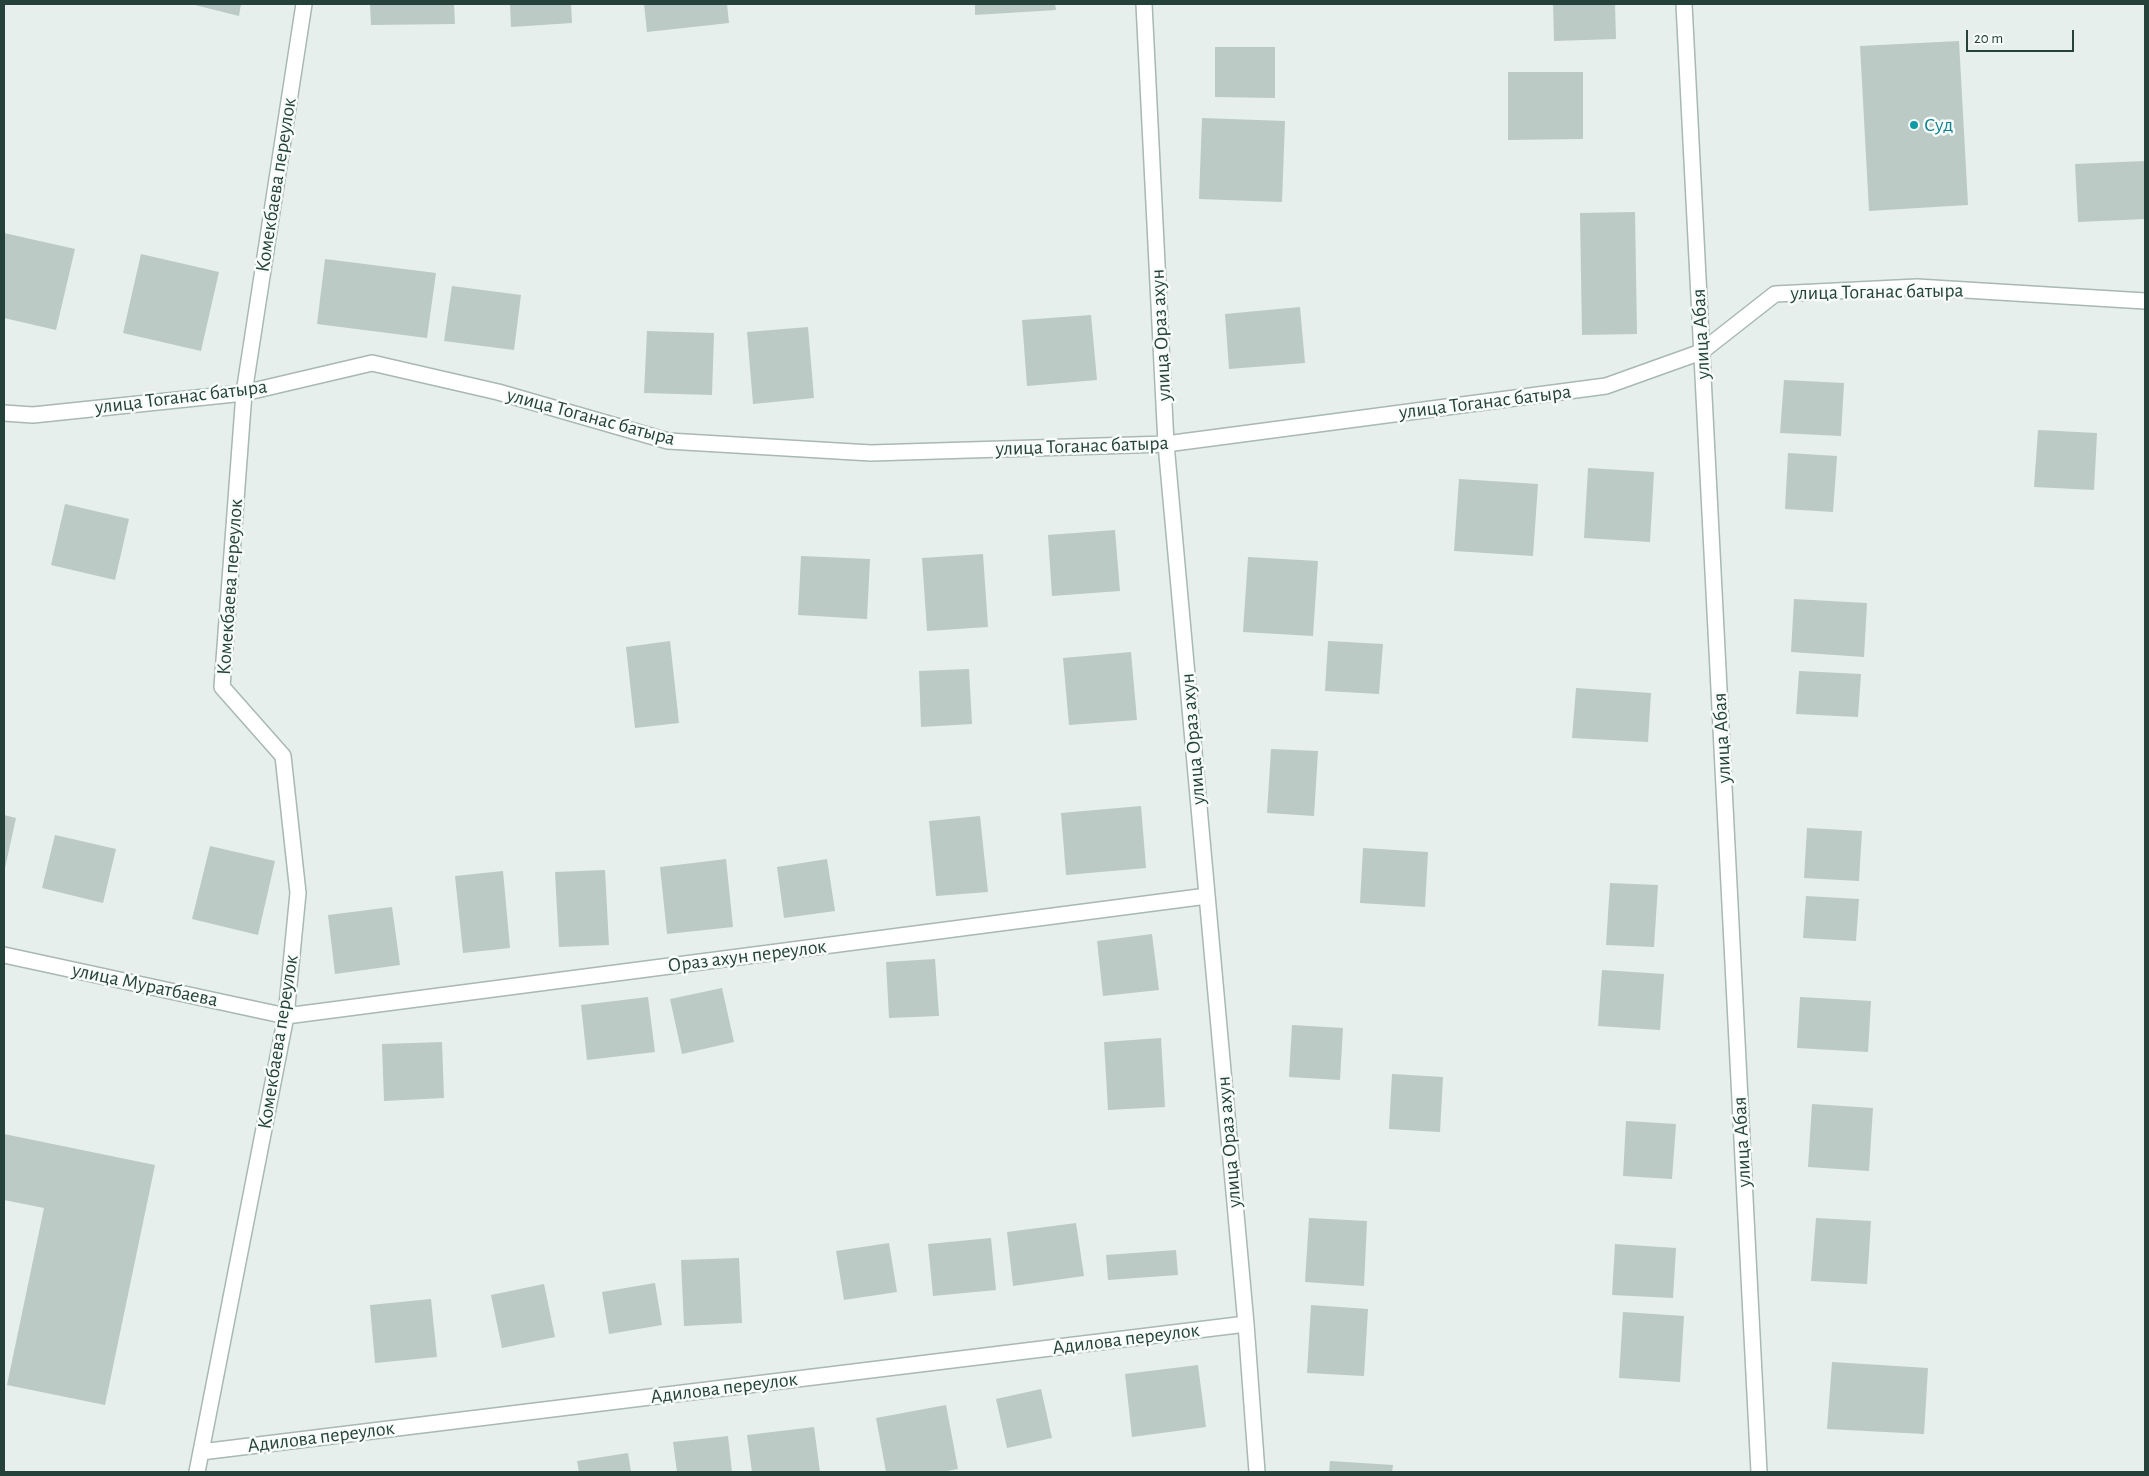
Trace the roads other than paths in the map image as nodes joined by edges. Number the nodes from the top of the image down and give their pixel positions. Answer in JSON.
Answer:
{"nodes":[{"id":1,"x":304,"y":4,"type":"edge"},
{"id":2,"x":1144,"y":4,"type":"edge"},
{"id":3,"x":1684,"y":4,"type":"edge"},
{"id":4,"x":2145,"y":301,"type":"edge"},
{"id":5,"x":1701,"y":352,"type":"junction"},
{"id":6,"x":244,"y":393,"type":"junction"},
{"id":7,"x":4,"y":413,"type":"edge"},
{"id":8,"x":1166,"y":444,"type":"junction"},
{"id":9,"x":1207,"y":896,"type":"junction"},
{"id":10,"x":4,"y":955,"type":"edge"},
{"id":11,"x":286,"y":1016,"type":"junction"},
{"id":12,"x":1246,"y":1324,"type":"junction"},
{"id":13,"x":201,"y":1452,"type":"junction"},
{"id":14,"x":197,"y":1472,"type":"edge"},
{"id":15,"x":1257,"y":1472,"type":"edge"},
{"id":16,"x":1759,"y":1472,"type":"edge"}],
"edges":[{"from":1,"to":6,"type":"street","name":"Комекбаева переулок"},
{"from":2,"to":8,"type":"street","name":"улица Ораз ахун"},
{"from":3,"to":5,"type":"street","name":"улица Абая"},
{"from":4,"to":5,"type":"street","name":"улица Тоганас батыра"},
{"from":5,"to":8,"type":"street","name":"улица Тоганас батыра"},
{"from":5,"to":16,"type":"street","name":"улица Абая"},
{"from":6,"to":7,"type":"street","name":"улица Тоганас батыра"},
{"from":6,"to":8,"type":"street","name":"улица Тоганас батыра"},
{"from":6,"to":11,"type":"street","name":"Комекбаева переулок"},
{"from":8,"to":9,"type":"street","name":"улица Ораз ахун"},
{"from":9,"to":11,"type":"street","name":"Ораз ахун переулок"},
{"from":9,"to":12,"type":"street","name":"улица Ораз ахун"},
{"from":10,"to":11,"type":"street","name":"улица Муратбаева"},
{"from":11,"to":13,"type":"street","name":"Комекбаева переулок"},
{"from":12,"to":13,"type":"street","name":"Адилова переулок"},
{"from":12,"to":15,"type":"street","name":"улица Ораз ахун"},
{"from":13,"to":14,"type":"street","name":"Комекбаева переулок"}]}
